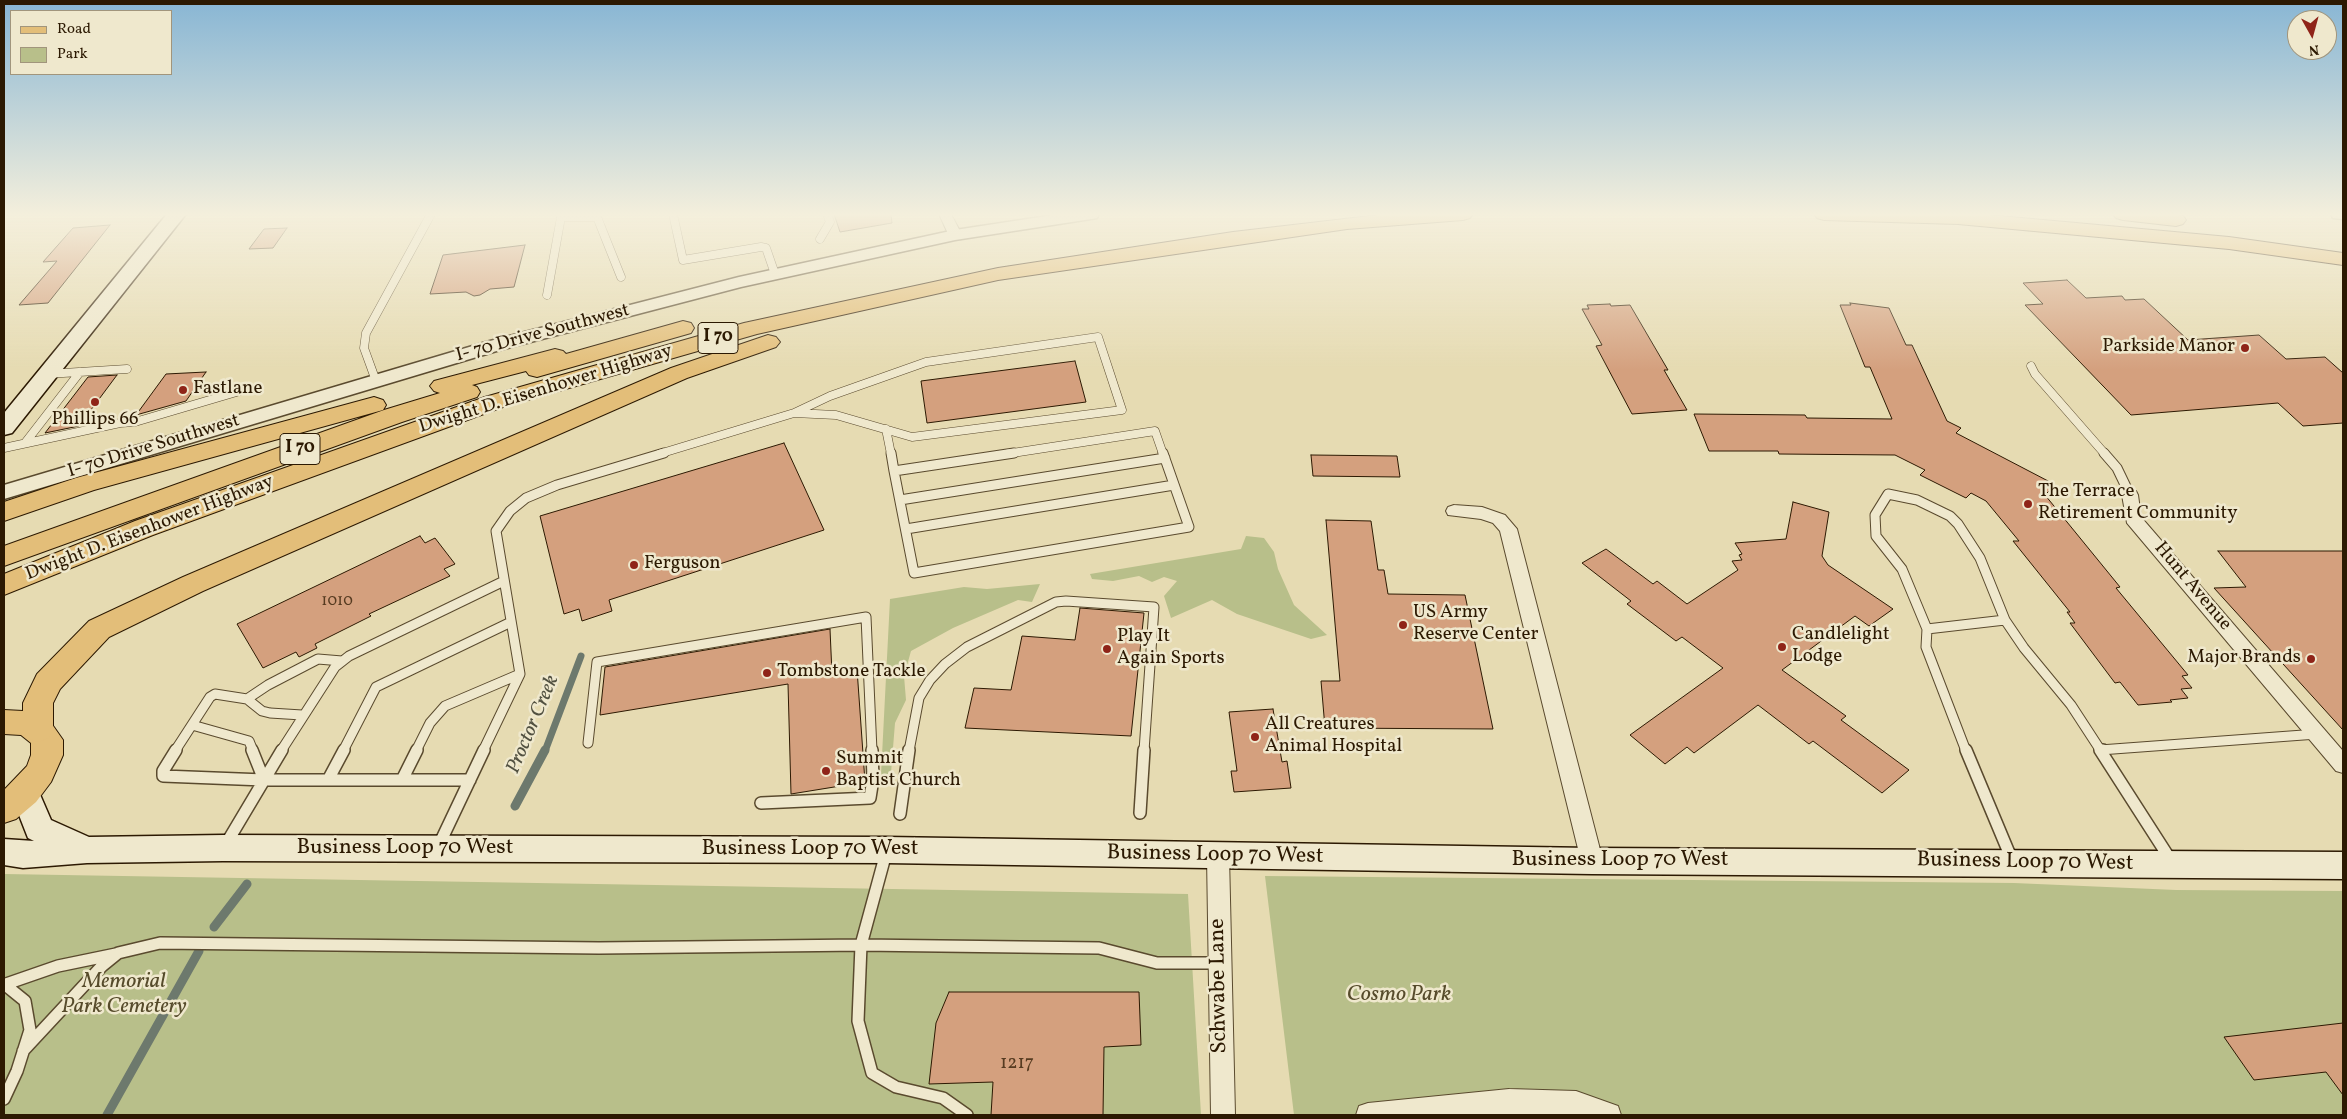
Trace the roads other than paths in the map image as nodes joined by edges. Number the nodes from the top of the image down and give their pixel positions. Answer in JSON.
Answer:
{"nodes":[{"id":1,"x":135,"y":266,"type":"edge"},
{"id":2,"x":402,"y":266,"type":"edge"},
{"id":3,"x":552,"y":266,"type":"edge"},
{"id":4,"x":617,"y":266,"type":"edge"},
{"id":5,"x":772,"y":266,"type":"edge"},
{"id":6,"x":812,"y":266,"type":"edge"},
{"id":7,"x":956,"y":266,"type":"edge"},
{"id":8,"x":1049,"y":266,"type":"edge"},
{"id":9,"x":775,"y":274,"type":"junction"},
{"id":10,"x":621,"y":277,"type":"dead end"},
{"id":11,"x":547,"y":295,"type":"dead end"},
{"id":12,"x":896,"y":296,"type":"junction"},
{"id":13,"x":599,"y":351,"type":"junction"},
{"id":14,"x":2031,"y":366,"type":"dead end"},
{"id":15,"x":127,"y":369,"type":"dead end"},
{"id":16,"x":80,"y":372,"type":"junction"},
{"id":17,"x":47,"y":374,"type":"junction"},
{"id":18,"x":376,"y":381,"type":"junction"},
{"id":19,"x":240,"y":391,"type":"dead end"},
{"id":20,"x":794,"y":413,"type":"junction"},
{"id":21,"x":4,"y":428,"type":"edge"},
{"id":22,"x":886,"y":429,"type":"junction"},
{"id":23,"x":25,"y":443,"type":"junction"},
{"id":24,"x":4,"y":448,"type":"edge"},
{"id":25,"x":1165,"y":458,"type":"junction"},
{"id":26,"x":894,"y":470,"type":"junction"},
{"id":27,"x":1174,"y":485,"type":"junction"},
{"id":28,"x":4,"y":492,"type":"edge"},
{"id":29,"x":2130,"y":496,"type":"joint"},
{"id":30,"x":900,"y":500,"type":"junction"},
{"id":31,"x":1454,"y":511,"type":"dead end"},
{"id":32,"x":4,"y":512,"type":"edge"},
{"id":33,"x":906,"y":529,"type":"junction"},
{"id":34,"x":4,"y":556,"type":"edge"},
{"id":35,"x":504,"y":581,"type":"junction"},
{"id":36,"x":4,"y":585,"type":"edge"},
{"id":37,"x":2006,"y":620,"type":"junction"},
{"id":38,"x":511,"y":622,"type":"junction"},
{"id":39,"x":1927,"y":628,"type":"junction"},
{"id":40,"x":342,"y":661,"type":"junction"},
{"id":41,"x":520,"y":674,"type":"junction"},
{"id":42,"x":247,"y":699,"type":"junction"},
{"id":43,"x":302,"y":715,"type":"junction"},
{"id":44,"x":4,"y":722,"type":"edge"},
{"id":45,"x":192,"y":725,"type":"junction"},
{"id":46,"x":38,"y":729,"type":"junction"},
{"id":47,"x":2317,"y":734,"type":"junction"},
{"id":48,"x":588,"y":743,"type":"dead end"},
{"id":49,"x":2100,"y":750,"type":"junction"},
{"id":50,"x":2343,"y":765,"type":"edge"},
{"id":51,"x":264,"y":780,"type":"junction"},
{"id":52,"x":328,"y":780,"type":"junction"},
{"id":53,"x":402,"y":780,"type":"junction"},
{"id":54,"x":470,"y":780,"type":"junction"},
{"id":55,"x":14,"y":800,"type":"edge"},
{"id":56,"x":761,"y":802,"type":"dead end"},
{"id":57,"x":1140,"y":813,"type":"dead end"},
{"id":58,"x":900,"y":814,"type":"dead end"},
{"id":59,"x":223,"y":848,"type":"junction"},
{"id":60,"x":437,"y":849,"type":"junction"},
{"id":61,"x":87,"y":850,"type":"junction"},
{"id":62,"x":886,"y":850,"type":"junction"},
{"id":63,"x":4,"y":852,"type":"edge"},
{"id":64,"x":1218,"y":856,"type":"junction"},
{"id":65,"x":1592,"y":861,"type":"junction"},
{"id":66,"x":2013,"y":863,"type":"junction"},
{"id":67,"x":2174,"y":865,"type":"junction"},
{"id":68,"x":2343,"y":866,"type":"edge"},
{"id":69,"x":861,"y":945,"type":"junction"},
{"id":70,"x":118,"y":953,"type":"junction"},
{"id":71,"x":1219,"y":963,"type":"junction"},
{"id":72,"x":5,"y":984,"type":"edge"},
{"id":73,"x":23,"y":1051,"type":"junction"},
{"id":74,"x":4,"y":1099,"type":"edge"},
{"id":75,"x":1509,"y":1101,"type":"junction"},
{"id":76,"x":967,"y":1115,"type":"edge"},
{"id":77,"x":1223,"y":1115,"type":"edge"},
{"id":78,"x":1368,"y":1115,"type":"edge"},
{"id":79,"x":1477,"y":1115,"type":"edge"},
{"id":80,"x":1609,"y":1115,"type":"edge"}],
"edges":[{"from":1,"to":17,"type":"main road"},
{"from":2,"to":18,"type":"lane"},
{"from":3,"to":11,"type":"lane"},
{"from":4,"to":10,"type":"lane"},
{"from":5,"to":9,"type":"lane"},
{"from":6,"to":9,"type":"street","name":"I- 70 Drive Southwest"},
{"from":7,"to":13,"type":"main road","name":"Dwight D. Eisenhower Highway","number":"I 70"},
{"from":8,"to":12,"type":"main road","name":"Dwight D. Eisenhower Highway","number":"I 70"},
{"from":9,"to":18,"type":"street","name":"I- 70 Drive Southwest"},
{"from":12,"to":36,"type":"main road","name":"Dwight D. Eisenhower Highway","number":"I 70"},
{"from":12,"to":46,"type":"main road"},
{"from":13,"to":32,"type":"main road"},
{"from":13,"to":34,"type":"main road","name":"Dwight D. Eisenhower Highway","number":"I 70"},
{"from":14,"to":29,"type":"lane"},
{"from":15,"to":16,"type":"lane"},
{"from":16,"to":17,"type":"lane"},
{"from":16,"to":23,"type":"lane"},
{"from":17,"to":21,"type":"main road"},
{"from":18,"to":28,"type":"street","name":"I- 70 Drive Southwest"},
{"from":19,"to":23,"type":"lane"},
{"from":20,"to":22,"type":"lane"},
{"from":20,"to":22,"type":"lane"},
{"from":20,"to":35,"type":"lane"},
{"from":22,"to":26,"type":"lane"},
{"from":23,"to":24,"type":"lane"},
{"from":25,"to":26,"type":"lane"},
{"from":25,"to":27,"type":"lane"},
{"from":25,"to":30,"type":"lane"},
{"from":26,"to":30,"type":"lane"},
{"from":27,"to":33,"type":"lane"},
{"from":27,"to":33,"type":"lane"},
{"from":29,"to":47,"type":"street","name":"Hunt Avenue"},
{"from":30,"to":33,"type":"lane"},
{"from":31,"to":65,"type":"street"},
{"from":35,"to":38,"type":"lane"},
{"from":35,"to":40,"type":"lane"},
{"from":37,"to":39,"type":"lane"},
{"from":37,"to":39,"type":"lane"},
{"from":37,"to":49,"type":"lane"},
{"from":38,"to":41,"type":"lane"},
{"from":38,"to":52,"type":"lane"},
{"from":39,"to":66,"type":"lane"},
{"from":40,"to":42,"type":"lane"},
{"from":40,"to":43,"type":"lane"},
{"from":41,"to":53,"type":"lane"},
{"from":41,"to":54,"type":"lane"},
{"from":42,"to":43,"type":"lane"},
{"from":42,"to":45,"type":"lane"},
{"from":43,"to":51,"type":"lane"},
{"from":44,"to":46,"type":"main road"},
{"from":45,"to":51,"type":"lane"},
{"from":45,"to":51,"type":"lane"},
{"from":46,"to":55,"type":"main road"},
{"from":47,"to":49,"type":"lane"},
{"from":47,"to":50,"type":"street","name":"Hunt Avenue"},
{"from":48,"to":56,"type":"lane"},
{"from":49,"to":67,"type":"lane"},
{"from":51,"to":52,"type":"lane"},
{"from":51,"to":59,"type":"lane"},
{"from":52,"to":53,"type":"lane"},
{"from":53,"to":54,"type":"lane"},
{"from":54,"to":60,"type":"lane"},
{"from":55,"to":61,"type":"main road","name":"Business Loop 70 West"},
{"from":57,"to":58,"type":"lane"},
{"from":59,"to":60,"type":"main road","name":"Business Loop 70 West"},
{"from":59,"to":61,"type":"main road","name":"Business Loop 70 West"},
{"from":60,"to":62,"type":"main road","name":"Business Loop 70 West"},
{"from":61,"to":63,"type":"main road","name":"Business Loop 70 West"},
{"from":62,"to":64,"type":"main road","name":"Business Loop 70 West"},
{"from":62,"to":69,"type":"lane"},
{"from":64,"to":65,"type":"main road","name":"Business Loop 70 West"},
{"from":64,"to":71,"type":"street","name":"Schwabe Lane"},
{"from":65,"to":66,"type":"main road","name":"Business Loop 70 West"},
{"from":66,"to":67,"type":"main road","name":"Business Loop 70 West"},
{"from":67,"to":68,"type":"main road","name":"Business Loop 70 West"},
{"from":69,"to":70,"type":"lane"},
{"from":69,"to":71,"type":"lane"},
{"from":69,"to":76,"type":"lane"},
{"from":70,"to":72,"type":"lane"},
{"from":70,"to":73,"type":"lane"},
{"from":71,"to":77,"type":"street","name":"Schwabe Lane"},
{"from":72,"to":73,"type":"lane"},
{"from":73,"to":74,"type":"lane"},
{"from":75,"to":78,"type":"street"},
{"from":75,"to":79,"type":"street"},
{"from":75,"to":80,"type":"street"}]}
